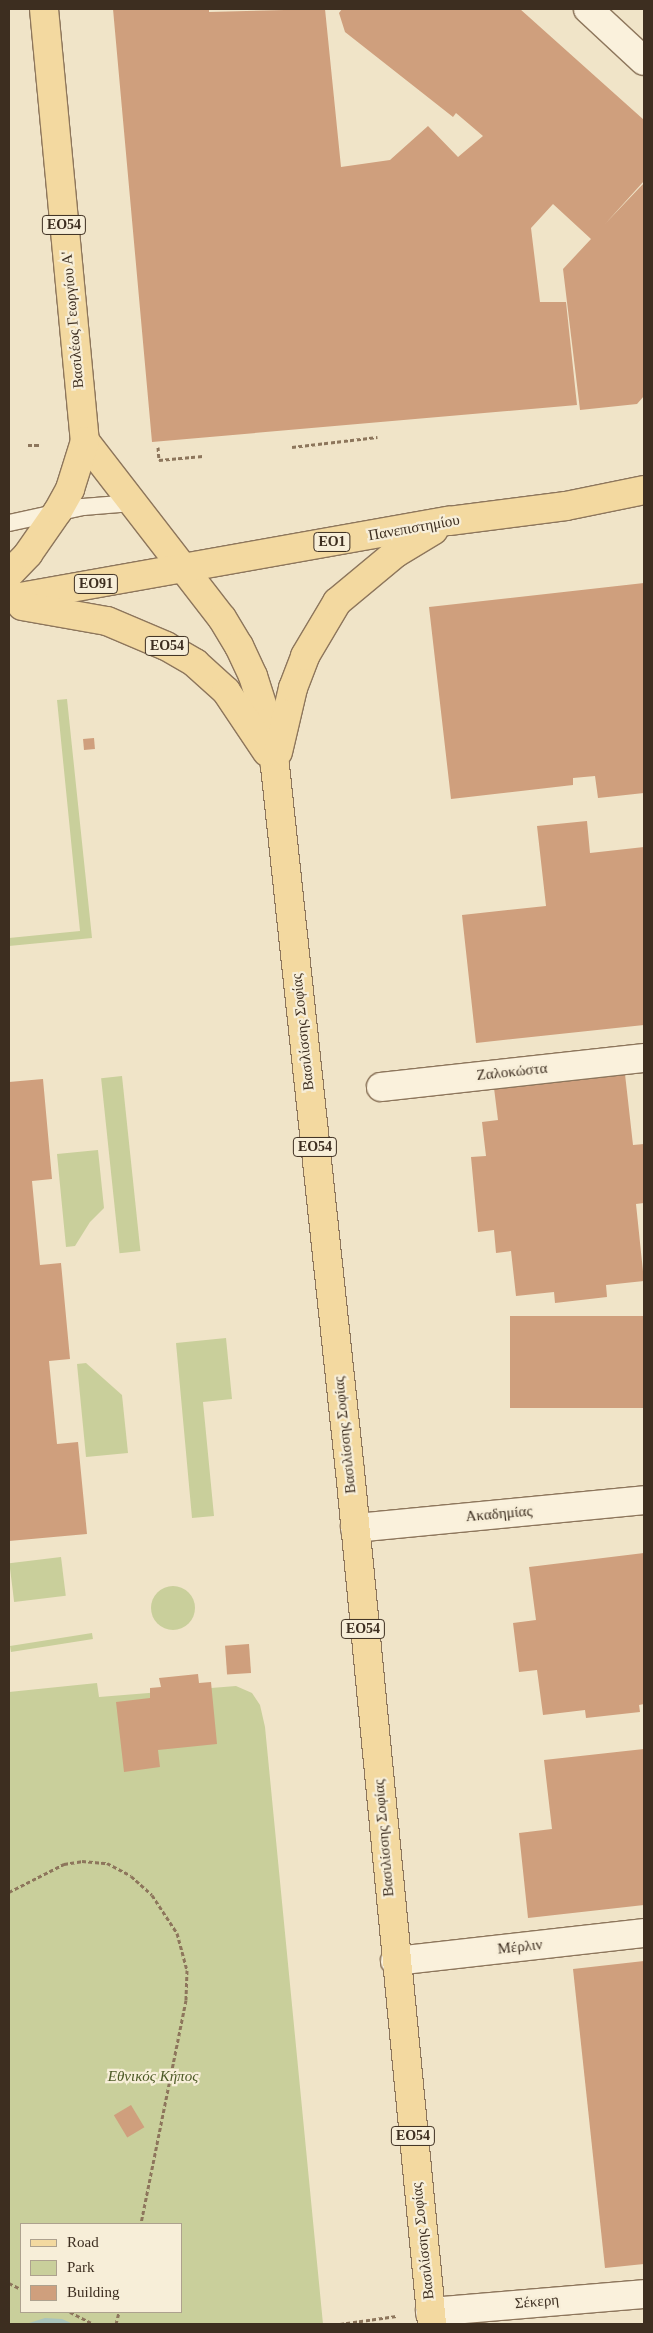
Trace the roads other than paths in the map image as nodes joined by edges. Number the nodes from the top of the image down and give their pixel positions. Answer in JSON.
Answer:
{"nodes":[{"id":1,"x":44,"y":9,"type":"edge"},
{"id":2,"x":588,"y":9,"type":"edge"},
{"id":3,"x":644,"y":61,"type":"edge"},
{"id":4,"x":85,"y":441,"type":"junction"},
{"id":5,"x":644,"y":490,"type":"edge"},
{"id":6,"x":132,"y":503,"type":"junction"},
{"id":7,"x":58,"y":512,"type":"junction"},
{"id":8,"x":449,"y":521,"type":"junction"},
{"id":9,"x":9,"y":522,"type":"edge"},
{"id":10,"x":183,"y":568,"type":"junction"},
{"id":11,"x":9,"y":574,"type":"edge"},
{"id":12,"x":9,"y":599,"type":"edge"},
{"id":13,"x":9,"y":606,"type":"edge"},
{"id":14,"x":275,"y":766,"type":"junction"},
{"id":15,"x":644,"y":1058,"type":"edge"},
{"id":16,"x":381,"y":1087,"type":"dead end"},
{"id":17,"x":644,"y":1500,"type":"edge"},
{"id":18,"x":355,"y":1528,"type":"junction"},
{"id":19,"x":644,"y":1933,"type":"edge"},
{"id":20,"x":395,"y":1961,"type":"junction"},
{"id":21,"x":644,"y":2294,"type":"edge"},
{"id":22,"x":431,"y":2318,"type":"edge"}],
"edges":[{"from":1,"to":4,"type":"main road","name":"Βασιλέως Γεωργίου Α'","number":"ΕΟ54"},
{"from":2,"to":3,"type":"street"},
{"from":4,"to":6,"type":"main road","number":"ΕΟ54"},
{"from":4,"to":7,"type":"main road"},
{"from":5,"to":8,"type":"main road","name":"Πανεπιστημίου","number":"ΕΟ1"},
{"from":6,"to":7,"type":"lane"},
{"from":6,"to":10,"type":"main road","number":"ΕΟ54"},
{"from":7,"to":9,"type":"lane"},
{"from":7,"to":11,"type":"main road"},
{"from":8,"to":10,"type":"main road","name":"Πανεπιστημίου","number":"ΕΟ1"},
{"from":8,"to":14,"type":"main road"},
{"from":10,"to":12,"type":"main road","number":"ΕΟ91"},
{"from":10,"to":14,"type":"main road","name":"Βασιλίσσης Σοφίας","number":"ΕΟ54"},
{"from":13,"to":14,"type":"main road","number":"ΕΟ54"},
{"from":14,"to":18,"type":"main road","name":"Βασιλίσσης Σοφίας","number":"ΕΟ54"},
{"from":15,"to":16,"type":"street","name":"Ζαλοκώστα"},
{"from":17,"to":18,"type":"street","name":"Ακαδημίας"},
{"from":18,"to":20,"type":"main road","name":"Βασιλίσσης Σοφίας","number":"ΕΟ54"},
{"from":19,"to":20,"type":"street","name":"Μέρλιν"},
{"from":20,"to":22,"type":"main road","name":"Βασιλίσσης Σοφίας","number":"ΕΟ54"},
{"from":21,"to":22,"type":"street","name":"Σέκερη"}]}
